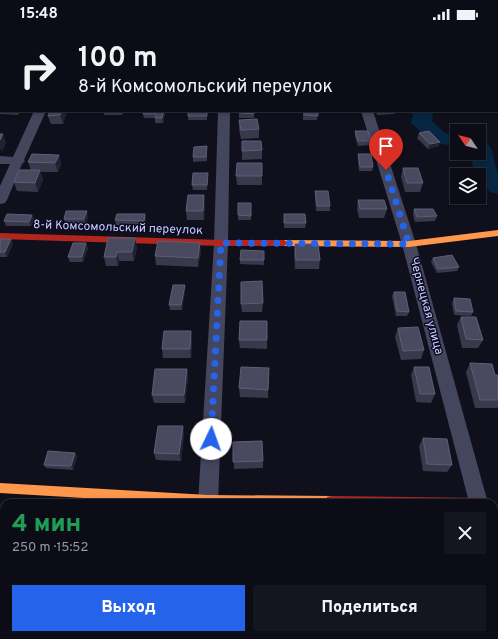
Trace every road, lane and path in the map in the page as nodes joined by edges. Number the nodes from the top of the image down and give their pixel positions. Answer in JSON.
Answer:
{"nodes":[{"id":1,"x":40,"y":112,"type":"edge"},
{"id":2,"x":224,"y":112,"type":"edge"},
{"id":3,"x":367,"y":112,"type":"edge"},
{"id":4,"x":0,"y":160,"type":"edge"},
{"id":5,"x":19,"y":160,"type":"junction"},
{"id":6,"x":0,"y":200,"type":"edge"},
{"id":7,"x":498,"y":233,"type":"edge"},
{"id":8,"x":0,"y":236,"type":"edge"},
{"id":9,"x":221,"y":243,"type":"junction"},
{"id":10,"x":409,"y":244,"type":"junction"},
{"id":11,"x":0,"y":488,"type":"edge"},
{"id":12,"x":176,"y":499,"type":"edge"},
{"id":13,"x":208,"y":499,"type":"edge"},
{"id":14,"x":488,"y":499,"type":"edge"}],
"edges":[{"from":1,"to":5,"type":"street"},
{"from":2,"to":9,"type":"street"},
{"from":3,"to":10,"type":"street","name":"Чернецкая улица"},
{"from":4,"to":5,"type":"street"},
{"from":5,"to":6,"type":"street"},
{"from":7,"to":10,"type":"street","name":"8-й Комсомольский переулок"},
{"from":8,"to":9,"type":"street","name":"8-й Комсомольский переулок"},
{"from":9,"to":10,"type":"street","name":"8-й Комсомольский переулок"},
{"from":9,"to":13,"type":"street"},
{"from":10,"to":14,"type":"street","name":"Чернецкая улица"},
{"from":11,"to":12,"type":"street"}]}
